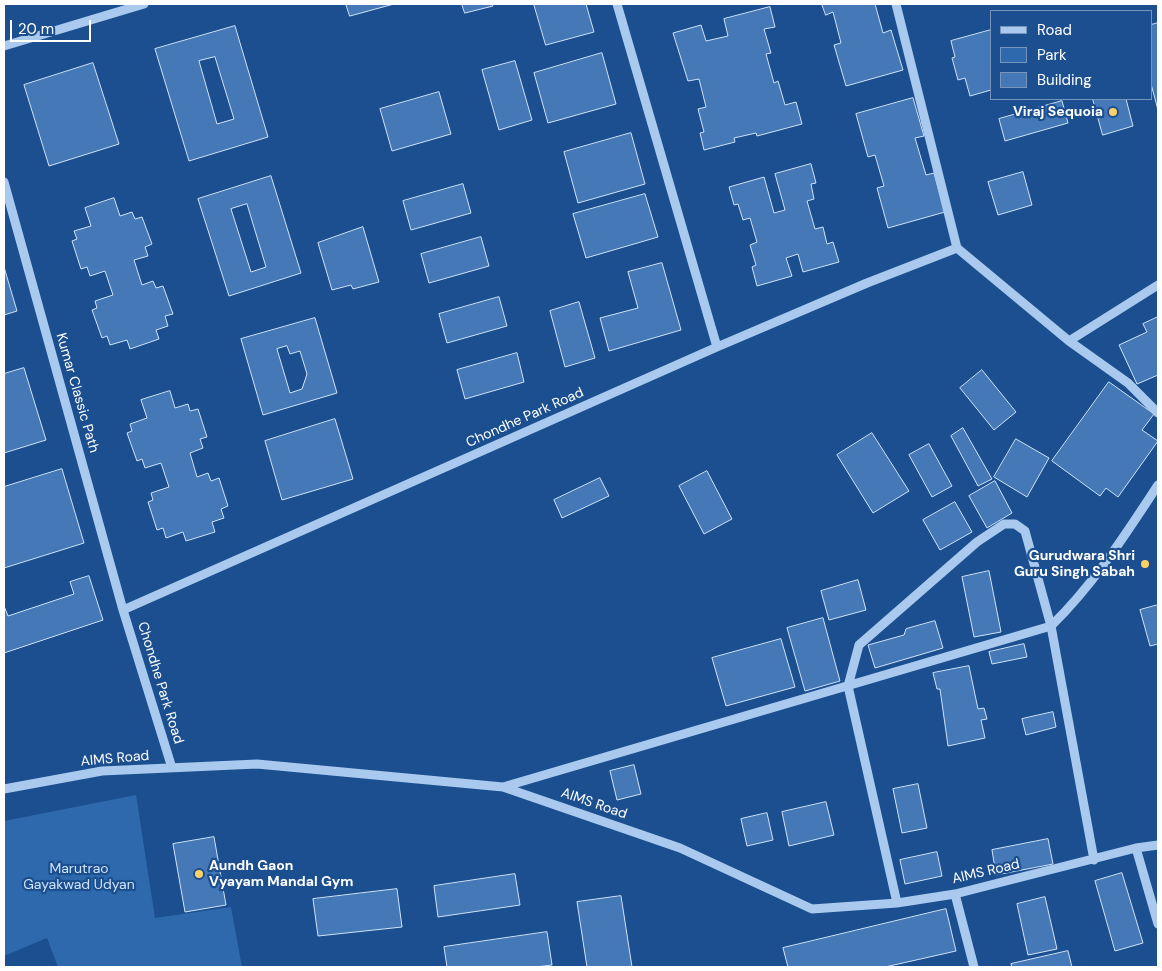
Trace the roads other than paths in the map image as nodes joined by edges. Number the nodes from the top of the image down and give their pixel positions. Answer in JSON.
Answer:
{"nodes":[{"id":1,"x":144,"y":4,"type":"edge"},
{"id":2,"x":617,"y":4,"type":"edge"},
{"id":3,"x":896,"y":4,"type":"edge"},
{"id":4,"x":4,"y":46,"type":"edge"},
{"id":5,"x":4,"y":182,"type":"edge"},
{"id":6,"x":957,"y":248,"type":"junction"},
{"id":7,"x":1158,"y":285,"type":"edge"},
{"id":8,"x":1070,"y":341,"type":"junction"},
{"id":9,"x":717,"y":347,"type":"junction"},
{"id":10,"x":1158,"y":413,"type":"edge"},
{"id":11,"x":1158,"y":485,"type":"edge"},
{"id":12,"x":123,"y":610,"type":"junction"},
{"id":13,"x":1051,"y":626,"type":"junction"},
{"id":14,"x":848,"y":686,"type":"junction"},
{"id":15,"x":172,"y":768,"type":"junction"},
{"id":16,"x":503,"y":787,"type":"junction"},
{"id":17,"x":4,"y":789,"type":"edge"},
{"id":18,"x":1158,"y":845,"type":"edge"},
{"id":19,"x":1136,"y":848,"type":"junction"},
{"id":20,"x":1094,"y":860,"type":"junction"},
{"id":21,"x":955,"y":894,"type":"junction"},
{"id":22,"x":897,"y":903,"type":"junction"},
{"id":23,"x":1158,"y":924,"type":"edge"},
{"id":24,"x":974,"y":967,"type":"edge"}],
"edges":[{"from":1,"to":4,"type":"street"},
{"from":2,"to":9,"type":"street"},
{"from":3,"to":6,"type":"street"},
{"from":5,"to":12,"type":"street","name":"Kumar Classic Path"},
{"from":6,"to":8,"type":"street"},
{"from":6,"to":9,"type":"street","name":"Chondhe Park Road"},
{"from":7,"to":8,"type":"street"},
{"from":8,"to":10,"type":"street"},
{"from":9,"to":12,"type":"street","name":"Chondhe Park Road"},
{"from":11,"to":13,"type":"street"},
{"from":12,"to":15,"type":"street","name":"Chondhe Park Road"},
{"from":13,"to":14,"type":"street"},
{"from":13,"to":14,"type":"street"},
{"from":13,"to":20,"type":"street"},
{"from":14,"to":16,"type":"street"},
{"from":14,"to":22,"type":"street"},
{"from":15,"to":16,"type":"street","name":"AIMS Road"},
{"from":15,"to":17,"type":"street","name":"AIMS Road"},
{"from":16,"to":22,"type":"street","name":"AIMS Road"},
{"from":18,"to":19,"type":"street","name":"AIMS Road"},
{"from":19,"to":20,"type":"street","name":"AIMS Road"},
{"from":19,"to":23,"type":"street"},
{"from":20,"to":21,"type":"street","name":"AIMS Road"},
{"from":21,"to":22,"type":"street","name":"AIMS Road"},
{"from":21,"to":24,"type":"street"}]}
